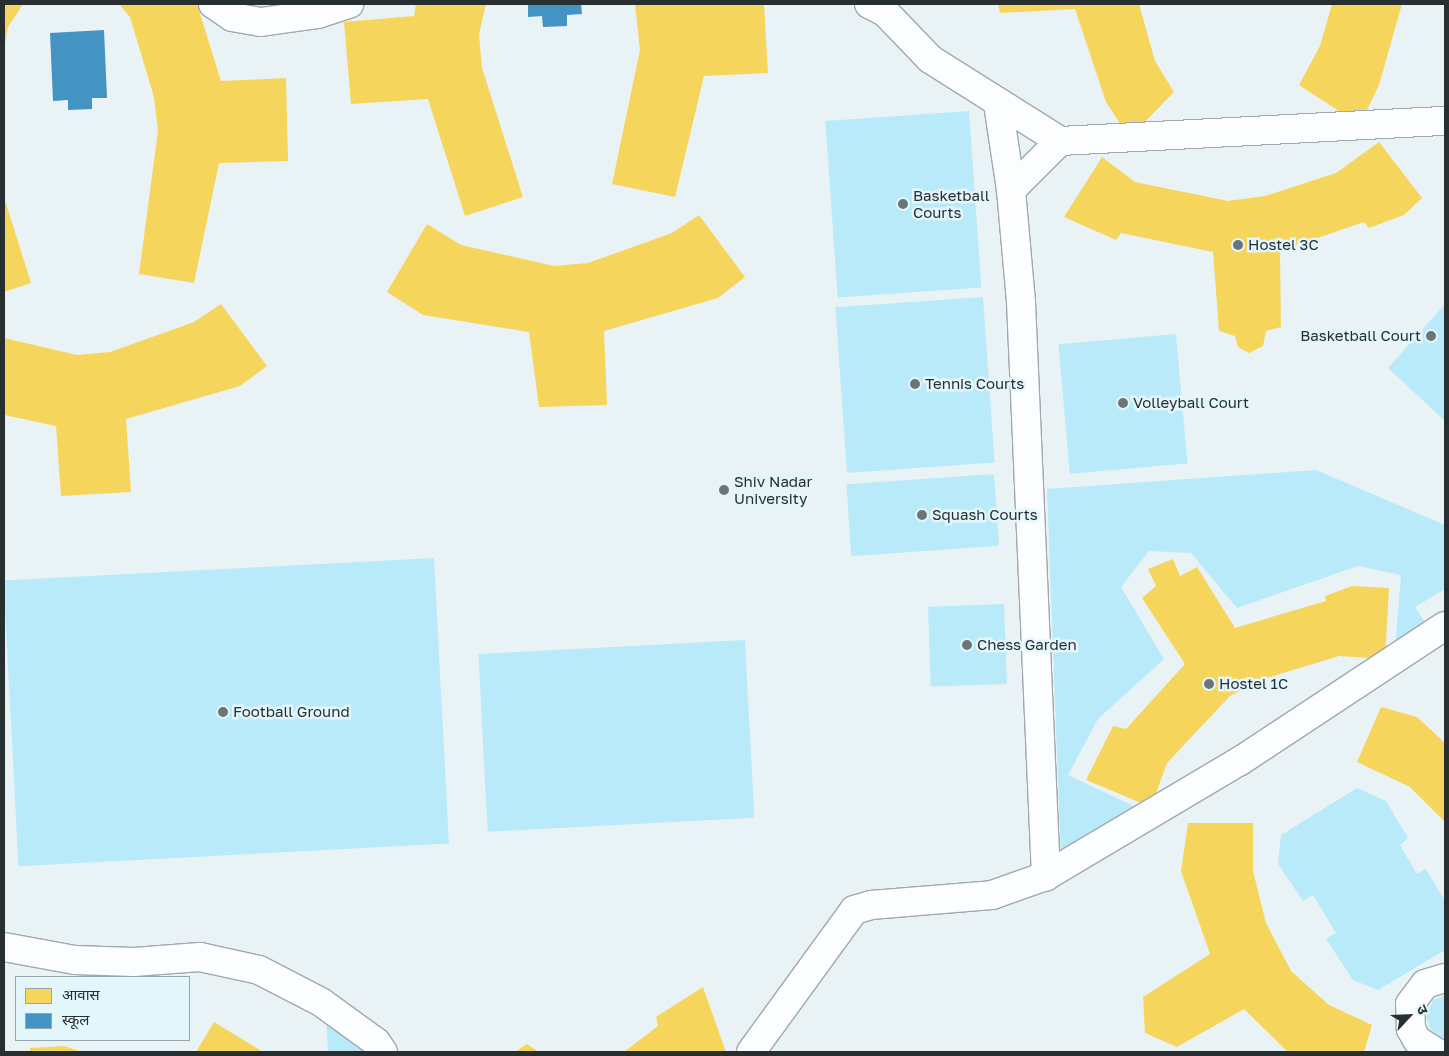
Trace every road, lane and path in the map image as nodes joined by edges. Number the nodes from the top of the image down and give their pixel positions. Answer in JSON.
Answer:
{"nodes":[{"id":1,"x":213,"y":4,"type":"edge"},
{"id":2,"x":349,"y":4,"type":"edge"},
{"id":3,"x":869,"y":4,"type":"edge"},
{"id":4,"x":998,"y":104,"type":"junction"},
{"id":5,"x":1445,"y":121,"type":"edge"},
{"id":6,"x":1060,"y":141,"type":"junction"},
{"id":7,"x":1011,"y":190,"type":"junction"},
{"id":8,"x":1445,"y":626,"type":"edge"},
{"id":9,"x":1046,"y":876,"type":"junction"},
{"id":10,"x":4,"y":947,"type":"edge"},
{"id":11,"x":1445,"y":978,"type":"edge"},
{"id":12,"x":383,"y":1052,"type":"edge"},
{"id":13,"x":750,"y":1052,"type":"edge"},
{"id":14,"x":1436,"y":1052,"type":"edge"}],
"edges":[{"from":1,"to":2,"type":"lane"},
{"from":3,"to":4,"type":"lane"},
{"from":4,"to":6,"type":"lane"},
{"from":4,"to":7,"type":"lane"},
{"from":5,"to":6,"type":"lane"},
{"from":6,"to":7,"type":"lane"},
{"from":7,"to":9,"type":"lane"},
{"from":8,"to":9,"type":"lane"},
{"from":9,"to":13,"type":"lane"},
{"from":10,"to":12,"type":"lane"},
{"from":11,"to":14,"type":"lane"}]}
